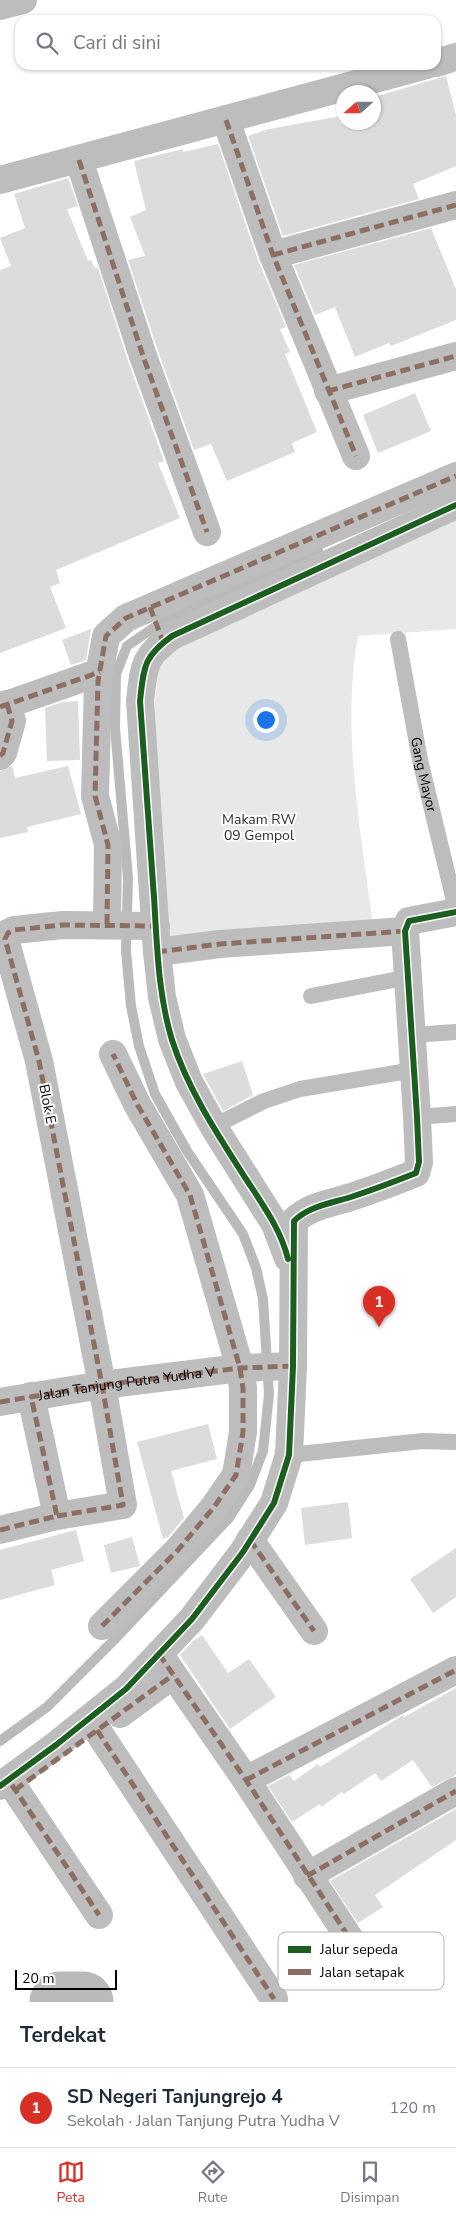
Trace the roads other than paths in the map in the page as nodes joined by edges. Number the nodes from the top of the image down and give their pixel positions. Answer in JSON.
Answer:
{"nodes":[{"id":1,"x":23,"y":0,"type":"edge"},
{"id":2,"x":0,"y":6,"type":"edge"},
{"id":3,"x":456,"y":57,"type":"edge"},
{"id":4,"x":441,"y":61,"type":"edge"},
{"id":5,"x":409,"y":70,"type":"edge"},
{"id":6,"x":226,"y":120,"type":"junction"},
{"id":7,"x":79,"y":160,"type":"junction"},
{"id":8,"x":0,"y":180,"type":"edge"},
{"id":9,"x":456,"y":205,"type":"edge"},
{"id":10,"x":273,"y":255,"type":"junction"},
{"id":11,"x":456,"y":356,"type":"edge"},
{"id":12,"x":328,"y":391,"type":"junction"},
{"id":13,"x":356,"y":456,"type":"dead end"},
{"id":14,"x":456,"y":476,"type":"edge"},
{"id":15,"x":456,"y":505,"type":"edge"},
{"id":16,"x":208,"y":532,"type":"dead end"},
{"id":17,"x":151,"y":608,"type":"junction"},
{"id":18,"x":398,"y":639,"type":"dead end"},
{"id":19,"x":163,"y":641,"type":"junction"},
{"id":20,"x":100,"y":672,"type":"junction"},
{"id":21,"x":3,"y":706,"type":"edge"},
{"id":22,"x":0,"y":756,"type":"edge"},
{"id":23,"x":456,"y":910,"type":"edge"},
{"id":24,"x":136,"y":930,"type":"junction"},
{"id":25,"x":405,"y":930,"type":"junction"},
{"id":26,"x":409,"y":977,"type":"junction"},
{"id":27,"x":311,"y":996,"type":"dead end"},
{"id":28,"x":456,"y":1032,"type":"edge"},
{"id":29,"x":412,"y":1035,"type":"junction"},
{"id":30,"x":113,"y":1054,"type":"dead end"},
{"id":31,"x":414,"y":1070,"type":"junction"},
{"id":32,"x":456,"y":1114,"type":"edge"},
{"id":33,"x":417,"y":1117,"type":"junction"},
{"id":34,"x":224,"y":1121,"type":"dead end"},
{"id":35,"x":294,"y":1280,"type":"junction"},
{"id":36,"x":288,"y":1366,"type":"junction"},
{"id":37,"x":247,"y":1368,"type":"junction"},
{"id":38,"x":102,"y":1385,"type":"junction"},
{"id":39,"x":31,"y":1396,"type":"junction"},
{"id":40,"x":0,"y":1402,"type":"edge"},
{"id":41,"x":456,"y":1442,"type":"edge"},
{"id":42,"x":289,"y":1454,"type":"junction"},
{"id":43,"x":57,"y":1516,"type":"junction"},
{"id":44,"x":0,"y":1530,"type":"edge"},
{"id":45,"x":250,"y":1540,"type":"junction"},
{"id":46,"x":102,"y":1626,"type":"dead end"},
{"id":47,"x":314,"y":1631,"type":"dead end"},
{"id":48,"x":166,"y":1664,"type":"junction"},
{"id":49,"x":456,"y":1670,"type":"edge"},
{"id":50,"x":97,"y":1730,"type":"junction"},
{"id":51,"x":246,"y":1780,"type":"junction"},
{"id":52,"x":8,"y":1785,"type":"edge"},
{"id":53,"x":456,"y":1791,"type":"edge"},
{"id":54,"x":307,"y":1876,"type":"junction"},
{"id":55,"x":99,"y":1915,"type":"dead end"},
{"id":56,"x":345,"y":1932,"type":"edge"},
{"id":57,"x":274,"y":1999,"type":"dead end"}],
"edges":[{"from":1,"to":2,"type":"street"},
{"from":3,"to":4,"type":"street"},
{"from":5,"to":6,"type":"street"},
{"from":6,"to":7,"type":"street"},
{"from":6,"to":10,"type":"street"},
{"from":7,"to":8,"type":"street"},
{"from":7,"to":16,"type":"street"},
{"from":9,"to":10,"type":"street"},
{"from":10,"to":12,"type":"street"},
{"from":11,"to":12,"type":"street"},
{"from":12,"to":13,"type":"street"},
{"from":14,"to":17,"type":"street"},
{"from":15,"to":19,"type":"street"},
{"from":17,"to":19,"type":"street"},
{"from":17,"to":20,"type":"street"},
{"from":18,"to":23,"type":"lane","name":"Gang Mayor"},
{"from":19,"to":24,"type":"street"},
{"from":20,"to":21,"type":"street"},
{"from":20,"to":24,"type":"street"},
{"from":21,"to":22,"type":"street"},
{"from":23,"to":25,"type":"street"},
{"from":24,"to":25,"type":"street"},
{"from":24,"to":35,"type":"street"},
{"from":24,"to":38,"type":"street","name":"Blok E"},
{"from":25,"to":26,"type":"street"},
{"from":26,"to":27,"type":"lane"},
{"from":26,"to":29,"type":"street"},
{"from":28,"to":29,"type":"lane"},
{"from":29,"to":31,"type":"street"},
{"from":30,"to":37,"type":"street"},
{"from":31,"to":33,"type":"street"},
{"from":31,"to":34,"type":"lane"},
{"from":32,"to":33,"type":"lane"},
{"from":33,"to":35,"type":"street"},
{"from":35,"to":36,"type":"street"},
{"from":36,"to":37,"type":"street","name":"Jalan Tanjung Putra Yudha V"},
{"from":36,"to":42,"type":"street"},
{"from":37,"to":38,"type":"street","name":"Jalan Tanjung Putra Yudha V"},
{"from":37,"to":46,"type":"street"},
{"from":38,"to":39,"type":"street","name":"Jalan Tanjung Putra Yudha V"},
{"from":38,"to":43,"type":"street"},
{"from":39,"to":40,"type":"street","name":"Jalan Tanjung Putra Yudha V"},
{"from":39,"to":43,"type":"street"},
{"from":41,"to":42,"type":"lane"},
{"from":42,"to":45,"type":"street"},
{"from":43,"to":44,"type":"street"},
{"from":45,"to":47,"type":"street"},
{"from":45,"to":48,"type":"street"},
{"from":48,"to":50,"type":"street"},
{"from":48,"to":51,"type":"street"},
{"from":48,"to":52,"type":"street"},
{"from":49,"to":51,"type":"street"},
{"from":50,"to":52,"type":"street"},
{"from":50,"to":57,"type":"street"},
{"from":51,"to":54,"type":"street"},
{"from":52,"to":55,"type":"street"},
{"from":53,"to":54,"type":"street"},
{"from":54,"to":56,"type":"street"}]}
